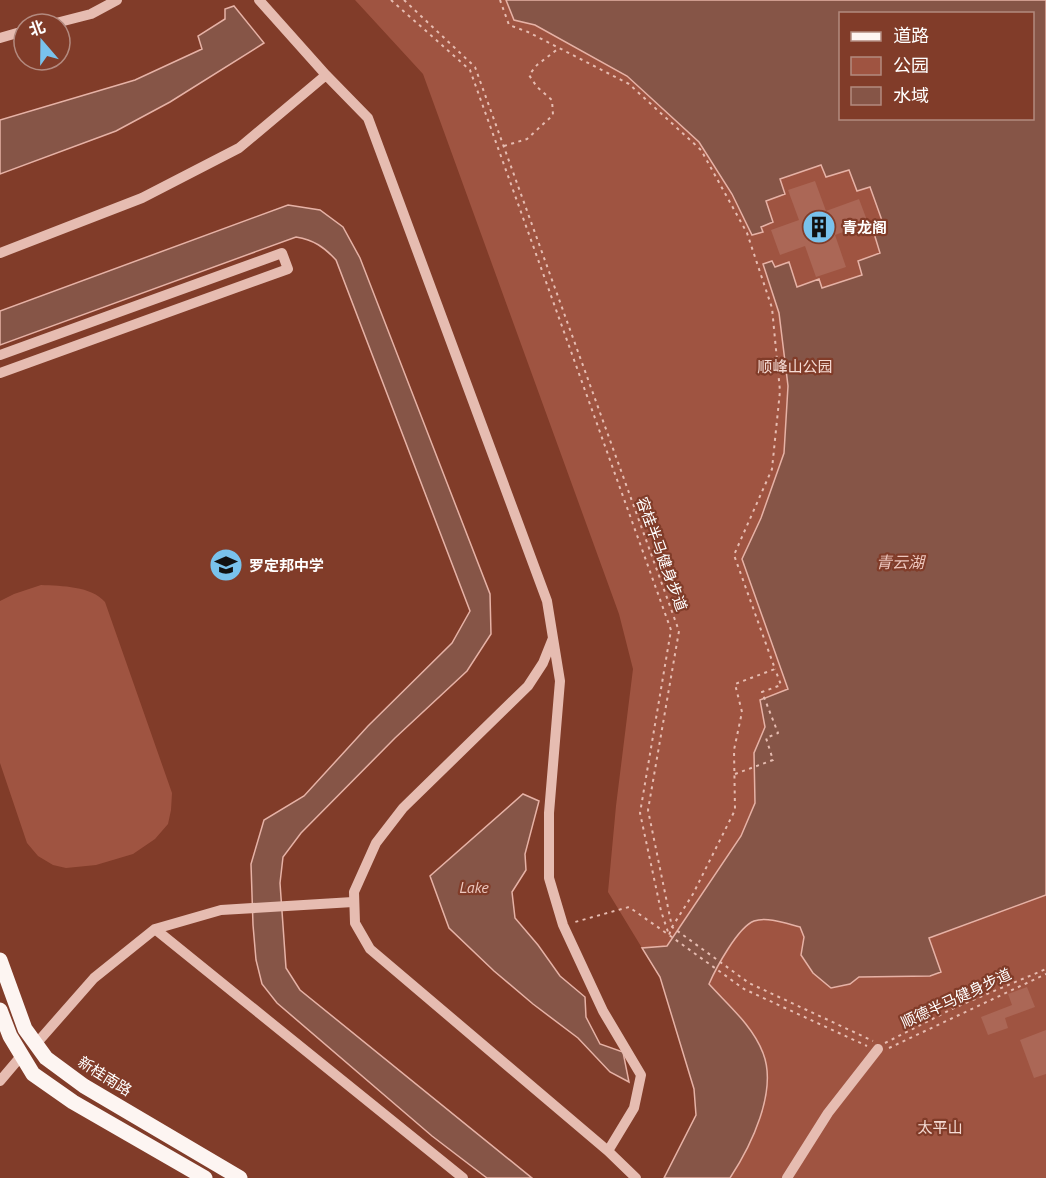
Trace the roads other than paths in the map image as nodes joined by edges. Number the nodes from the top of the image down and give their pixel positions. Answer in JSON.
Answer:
{"nodes":[{"id":1,"x":117,"y":0,"type":"edge"},
{"id":2,"x":259,"y":0,"type":"edge"},
{"id":3,"x":72,"y":19,"type":"edge"},
{"id":4,"x":326,"y":75,"type":"junction"},
{"id":5,"x":0,"y":253,"type":"edge"},
{"id":6,"x":0,"y":355,"type":"edge"},
{"id":7,"x":0,"y":373,"type":"edge"},
{"id":8,"x":553,"y":638,"type":"junction"},
{"id":9,"x":353,"y":902,"type":"junction"},
{"id":10,"x":155,"y":929,"type":"junction"},
{"id":11,"x":0,"y":960,"type":"edge"},
{"id":12,"x":0,"y":1010,"type":"edge"},
{"id":13,"x":36,"y":1044,"type":"junction"},
{"id":14,"x":879,"y":1047,"type":"road end"},
{"id":15,"x":22,"y":1055,"type":"junction"},
{"id":16,"x":0,"y":1081,"type":"edge"},
{"id":17,"x":608,"y":1151,"type":"junction"},
{"id":18,"x":205,"y":1178,"type":"edge"},
{"id":19,"x":240,"y":1178,"type":"edge"},
{"id":20,"x":463,"y":1178,"type":"edge"},
{"id":21,"x":636,"y":1178,"type":"edge"},
{"id":22,"x":787,"y":1178,"type":"edge"}],
"edges":[{"from":1,"to":3,"type":"street"},
{"from":2,"to":4,"type":"street"},
{"from":4,"to":5,"type":"street"},
{"from":4,"to":8,"type":"street"},
{"from":6,"to":7,"type":"street"},
{"from":8,"to":9,"type":"street"},
{"from":8,"to":17,"type":"street"},
{"from":9,"to":10,"type":"street"},
{"from":9,"to":17,"type":"street"},
{"from":10,"to":13,"type":"street"},
{"from":10,"to":20,"type":"street"},
{"from":11,"to":13,"type":"main road","name":"新桂南路"},
{"from":12,"to":15,"type":"main road"},
{"from":13,"to":19,"type":"main road","name":"新桂南路"},
{"from":14,"to":22,"type":"street"},
{"from":15,"to":16,"type":"street"},
{"from":15,"to":18,"type":"main road"},
{"from":17,"to":21,"type":"street"}]}
